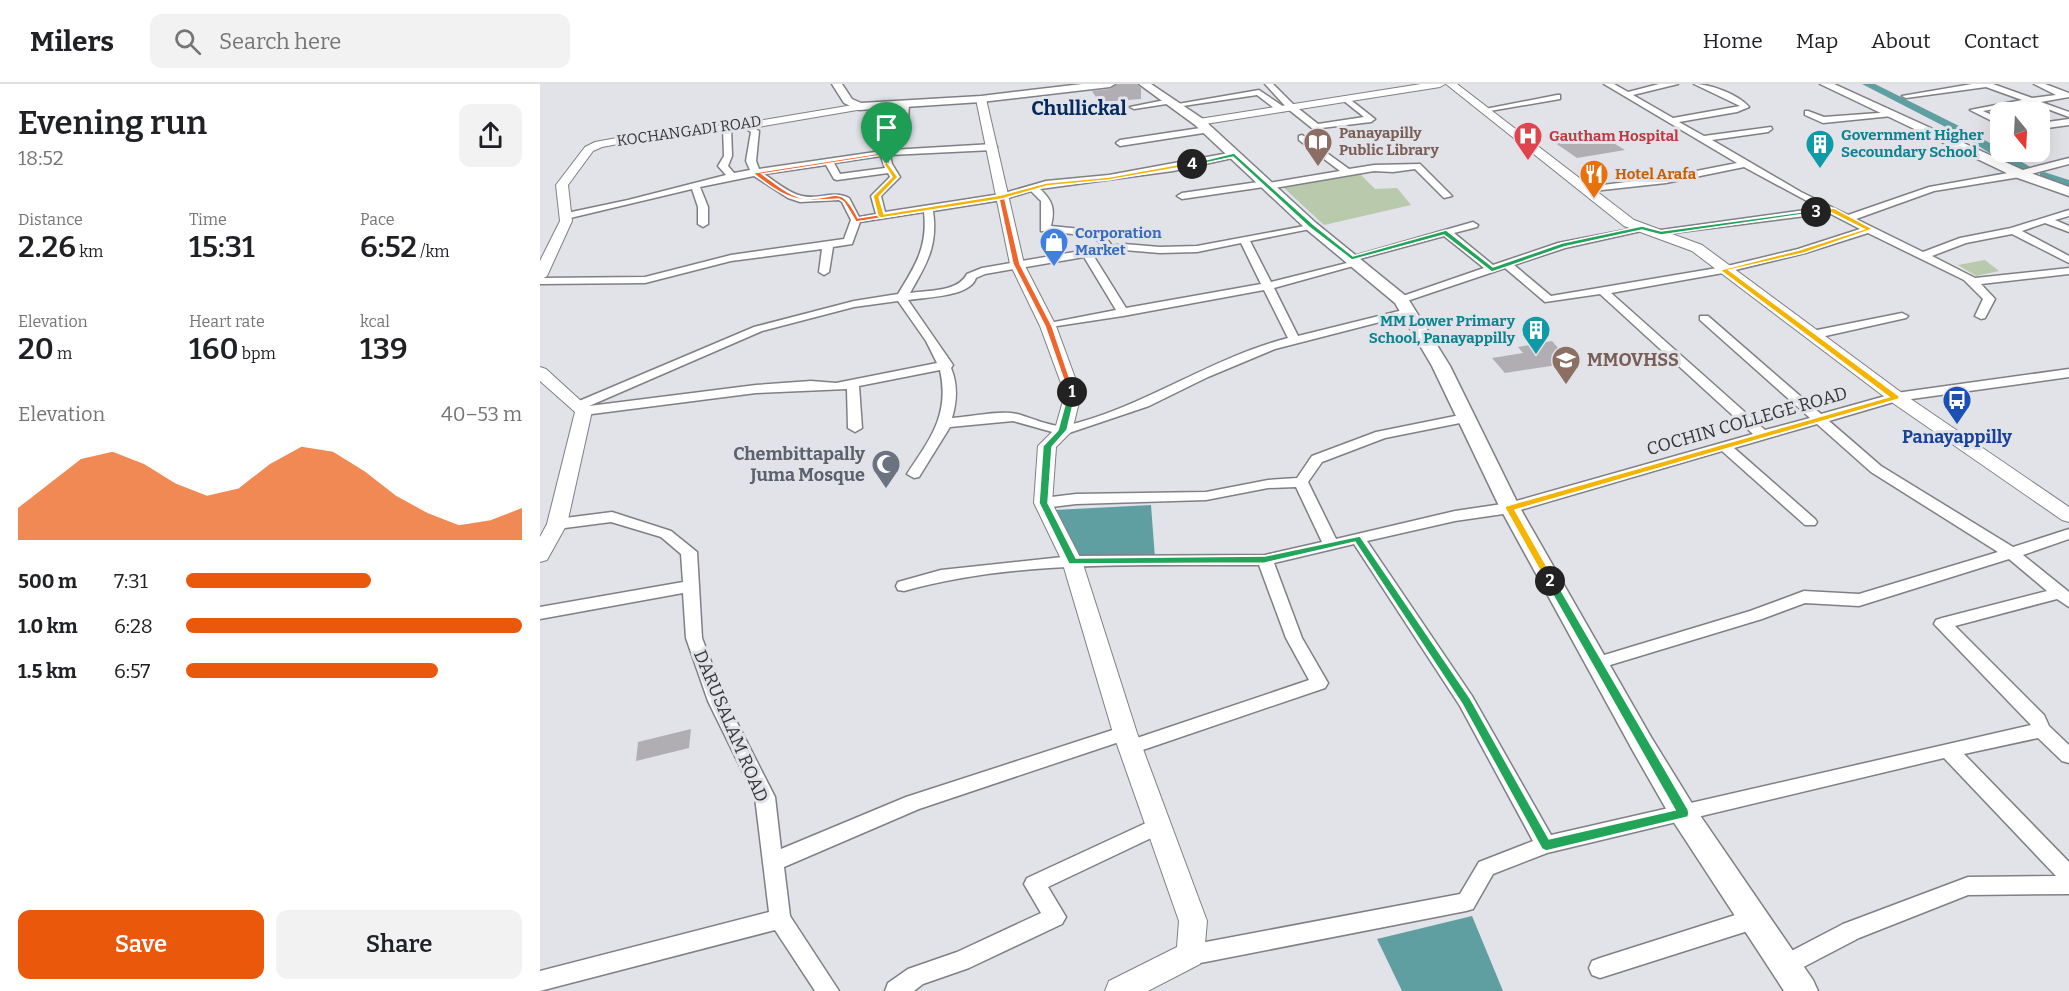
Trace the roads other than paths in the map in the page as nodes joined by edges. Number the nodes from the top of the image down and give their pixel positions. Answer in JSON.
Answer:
{"nodes":[{"id":1,"x":837,"y":84,"type":"edge"},
{"id":2,"x":1105,"y":84,"type":"edge"},
{"id":3,"x":1110,"y":84,"type":"edge"},
{"id":4,"x":1144,"y":84,"type":"edge"},
{"id":5,"x":1269,"y":84,"type":"edge"},
{"id":6,"x":1440,"y":84,"type":"edge"},
{"id":7,"x":1451,"y":84,"type":"edge"},
{"id":8,"x":1608,"y":84,"type":"edge"},
{"id":9,"x":1674,"y":84,"type":"edge"},
{"id":10,"x":1698,"y":84,"type":"edge"},
{"id":11,"x":1825,"y":84,"type":"edge"},
{"id":12,"x":1987,"y":84,"type":"edge"},
{"id":13,"x":2038,"y":84,"type":"edge"},
{"id":14,"x":1627,"y":95,"type":"junction"},
{"id":15,"x":1906,"y":96,"type":"dead end"},
{"id":16,"x":2067,"y":96,"type":"edge"},
{"id":17,"x":1557,"y":97,"type":"dead end"},
{"id":18,"x":981,"y":99,"type":"junction"},
{"id":19,"x":1347,"y":99,"type":"junction"},
{"id":20,"x":2030,"y":101,"type":"junction"},
{"id":21,"x":2024,"y":102,"type":"edge"},
{"id":22,"x":1173,"y":103,"type":"junction"},
{"id":23,"x":905,"y":105,"type":"junction"},
{"id":24,"x":858,"y":107,"type":"junction"},
{"id":25,"x":1134,"y":107,"type":"dead end"},
{"id":26,"x":1990,"y":107,"type":"edge"},
{"id":27,"x":1286,"y":108,"type":"junction"},
{"id":28,"x":1484,"y":110,"type":"junction"},
{"id":29,"x":1808,"y":113,"type":"dead end"},
{"id":30,"x":1892,"y":114,"type":"junction"},
{"id":31,"x":2069,"y":115,"type":"edge"},
{"id":32,"x":1990,"y":117,"type":"edge"},
{"id":33,"x":1674,"y":120,"type":"junction"},
{"id":34,"x":2069,"y":122,"type":"edge"},
{"id":35,"x":2050,"y":125,"type":"edge"},
{"id":36,"x":746,"y":126,"type":"junction"},
{"id":37,"x":1203,"y":126,"type":"junction"},
{"id":38,"x":727,"y":128,"type":"junction"},
{"id":39,"x":1768,"y":129,"type":"dead end"},
{"id":40,"x":1302,"y":138,"type":"dead end"},
{"id":41,"x":1703,"y":138,"type":"junction"},
{"id":42,"x":1120,"y":143,"type":"dead end"},
{"id":43,"x":993,"y":147,"type":"junction"},
{"id":44,"x":885,"y":153,"type":"junction"},
{"id":45,"x":1234,"y":155,"type":"junction"},
{"id":46,"x":828,"y":161,"type":"junction"},
{"id":47,"x":2069,"y":161,"type":"edge"},
{"id":48,"x":1744,"y":164,"type":"junction"},
{"id":49,"x":891,"y":170,"type":"junction"},
{"id":50,"x":756,"y":173,"type":"junction"},
{"id":51,"x":1348,"y":173,"type":"junction"},
{"id":52,"x":2020,"y":174,"type":"junction"},
{"id":53,"x":732,"y":176,"type":"junction"},
{"id":54,"x":1267,"y":185,"type":"junction"},
{"id":55,"x":695,"y":186,"type":"junction"},
{"id":56,"x":1033,"y":188,"type":"junction"},
{"id":57,"x":1587,"y":190,"type":"junction"},
{"id":58,"x":2069,"y":192,"type":"edge"},
{"id":59,"x":1182,"y":196,"type":"dead end"},
{"id":60,"x":1447,"y":196,"type":"dead end"},
{"id":61,"x":1002,"y":197,"type":"junction"},
{"id":62,"x":928,"y":208,"type":"junction"},
{"id":63,"x":1831,"y":210,"type":"junction"},
{"id":64,"x":2069,"y":213,"type":"edge"},
{"id":65,"x":566,"y":216,"type":"junction"},
{"id":66,"x":881,"y":216,"type":"junction"},
{"id":67,"x":1849,"y":218,"type":"junction"},
{"id":68,"x":856,"y":220,"type":"junction"},
{"id":69,"x":2045,"y":220,"type":"junction"},
{"id":70,"x":703,"y":224,"type":"dead end"},
{"id":71,"x":1473,"y":225,"type":"dead end"},
{"id":72,"x":1311,"y":226,"type":"junction"},
{"id":73,"x":1642,"y":228,"type":"junction"},
{"id":74,"x":1869,"y":229,"type":"junction"},
{"id":75,"x":2069,"y":229,"type":"edge"},
{"id":76,"x":2013,"y":231,"type":"junction"},
{"id":77,"x":1446,"y":232,"type":"junction"},
{"id":78,"x":1661,"y":233,"type":"junction"},
{"id":79,"x":1244,"y":239,"type":"junction"},
{"id":80,"x":828,"y":244,"type":"junction"},
{"id":81,"x":1109,"y":249,"type":"junction"},
{"id":82,"x":1086,"y":252,"type":"junction"},
{"id":83,"x":1925,"y":255,"type":"junction"},
{"id":84,"x":1355,"y":260,"type":"junction"},
{"id":85,"x":2069,"y":260,"type":"edge"},
{"id":86,"x":1017,"y":264,"type":"junction"},
{"id":87,"x":1508,"y":265,"type":"junction"},
{"id":88,"x":1492,"y":270,"type":"junction"},
{"id":89,"x":1724,"y":270,"type":"junction"},
{"id":90,"x":2069,"y":271,"type":"edge"},
{"id":91,"x":824,"y":272,"type":"dead end"},
{"id":92,"x":540,"y":278,"type":"edge"},
{"id":93,"x":1972,"y":282,"type":"junction"},
{"id":94,"x":1267,"y":286,"type":"junction"},
{"id":95,"x":1602,"y":290,"type":"junction"},
{"id":96,"x":901,"y":298,"type":"junction"},
{"id":97,"x":1404,"y":306,"type":"junction"},
{"id":98,"x":1124,"y":313,"type":"junction"},
{"id":99,"x":1902,"y":316,"type":"dead end"},
{"id":100,"x":1981,"y":316,"type":"dead end"},
{"id":101,"x":1704,"y":318,"type":"dead end"},
{"id":102,"x":1048,"y":326,"type":"junction"},
{"id":103,"x":1812,"y":335,"type":"junction"},
{"id":104,"x":1294,"y":339,"type":"junction"},
{"id":105,"x":947,"y":365,"type":"junction"},
{"id":106,"x":540,"y":372,"type":"edge"},
{"id":107,"x":2069,"y":373,"type":"edge"},
{"id":108,"x":853,"y":384,"type":"junction"},
{"id":109,"x":1896,"y":397,"type":"junction"},
{"id":110,"x":581,"y":409,"type":"junction"},
{"id":111,"x":1465,"y":418,"type":"junction"},
{"id":112,"x":1821,"y":419,"type":"junction"},
{"id":113,"x":945,"y":423,"type":"junction"},
{"id":114,"x":855,"y":428,"type":"dead end"},
{"id":115,"x":1063,"y":430,"type":"junction"},
{"id":116,"x":1762,"y":435,"type":"junction"},
{"id":117,"x":1725,"y":447,"type":"junction"},
{"id":118,"x":914,"y":474,"type":"dead end"},
{"id":119,"x":1300,"y":482,"type":"junction"},
{"id":120,"x":1044,"y":503,"type":"junction"},
{"id":121,"x":1510,"y":508,"type":"junction"},
{"id":122,"x":2069,"y":516,"type":"edge"},
{"id":123,"x":1810,"y":522,"type":"dead end"},
{"id":124,"x":557,"y":524,"type":"junction"},
{"id":125,"x":2069,"y":534,"type":"edge"},
{"id":126,"x":1357,"y":538,"type":"junction"},
{"id":127,"x":1331,"y":544,"type":"junction"},
{"id":128,"x":2011,"y":553,"type":"junction"},
{"id":129,"x":540,"y":555,"type":"edge"},
{"id":130,"x":1265,"y":560,"type":"junction"},
{"id":131,"x":1072,"y":561,"type":"junction"},
{"id":132,"x":691,"y":586,"type":"junction"},
{"id":133,"x":904,"y":586,"type":"dead end"},
{"id":134,"x":2064,"y":597,"type":"edge"},
{"id":135,"x":540,"y":613,"type":"edge"},
{"id":136,"x":1597,"y":663,"type":"junction"},
{"id":137,"x":2041,"y":730,"type":"junction"},
{"id":138,"x":1128,"y":740,"type":"junction"},
{"id":139,"x":1948,"y":750,"type":"junction"},
{"id":140,"x":2069,"y":756,"type":"edge"},
{"id":141,"x":1683,"y":813,"type":"junction"},
{"id":142,"x":1159,"y":825,"type":"junction"},
{"id":143,"x":1546,"y":845,"type":"junction"},
{"id":144,"x":773,"y":862,"type":"junction"},
{"id":145,"x":2069,"y":877,"type":"edge"},
{"id":146,"x":2069,"y":885,"type":"edge"},
{"id":147,"x":780,"y":919,"type":"junction"},
{"id":148,"x":1754,"y":919,"type":"junction"},
{"id":149,"x":1190,"y":955,"type":"junction"},
{"id":150,"x":1786,"y":965,"type":"junction"},
{"id":151,"x":1600,"y":968,"type":"dead end"},
{"id":152,"x":540,"y":982,"type":"edge"},
{"id":153,"x":573,"y":982,"type":"edge"},
{"id":154,"x":828,"y":991,"type":"edge"},
{"id":155,"x":896,"y":991,"type":"edge"},
{"id":156,"x":1119,"y":991,"type":"edge"},
{"id":157,"x":1802,"y":991,"type":"edge"}],
"edges":[{"from":1,"to":24,"type":"main road"},
{"from":2,"to":3,"type":"main road"},
{"from":2,"to":18,"type":"main road"},
{"from":4,"to":22,"type":"main road"},
{"from":5,"to":27,"type":"street"},
{"from":6,"to":19,"type":"street"},
{"from":7,"to":28,"type":"street"},
{"from":8,"to":14,"type":"street"},
{"from":9,"to":14,"type":"street"},
{"from":10,"to":33,"type":"street"},
{"from":11,"to":30,"type":"main road"},
{"from":12,"to":15,"type":"street"},
{"from":12,"to":20,"type":"street"},
{"from":13,"to":16,"type":"street"},
{"from":14,"to":33,"type":"street"},
{"from":16,"to":20,"type":"street"},
{"from":17,"to":28,"type":"street"},
{"from":18,"to":23,"type":"main road"},
{"from":18,"to":43,"type":"street"},
{"from":19,"to":27,"type":"street"},
{"from":19,"to":27,"type":"street"},
{"from":20,"to":21,"type":"street"},
{"from":20,"to":31,"type":"street"},
{"from":22,"to":25,"type":"street"},
{"from":22,"to":27,"type":"street"},
{"from":22,"to":37,"type":"main road"},
{"from":23,"to":24,"type":"main road"},
{"from":23,"to":44,"type":"street"},
{"from":24,"to":36,"type":"street","name":"KOCHANGADI ROAD"},
{"from":26,"to":32,"type":"street"},
{"from":27,"to":37,"type":"street"},
{"from":28,"to":57,"type":"street"},
{"from":29,"to":30,"type":"street"},
{"from":30,"to":52,"type":"main road"},
{"from":33,"to":41,"type":"street"},
{"from":34,"to":35,"type":"street"},
{"from":36,"to":38,"type":"street","name":"KOCHANGADI ROAD"},
{"from":36,"to":50,"type":"street"},
{"from":37,"to":42,"type":"street"},
{"from":37,"to":45,"type":"main road"},
{"from":38,"to":53,"type":"street"},
{"from":38,"to":65,"type":"street","name":"KOCHANGADI ROAD"},
{"from":39,"to":41,"type":"street"},
{"from":40,"to":51,"type":"street"},
{"from":41,"to":48,"type":"street"},
{"from":43,"to":44,"type":"street"},
{"from":43,"to":61,"type":"street"},
{"from":44,"to":46,"type":"street"},
{"from":44,"to":49,"type":"street"},
{"from":45,"to":54,"type":"main road"},
{"from":45,"to":56,"type":"street"},
{"from":46,"to":49,"type":"street"},
{"from":46,"to":50,"type":"street"},
{"from":47,"to":52,"type":"street"},
{"from":48,"to":57,"type":"street"},
{"from":48,"to":63,"type":"street"},
{"from":49,"to":66,"type":"street"},
{"from":50,"to":53,"type":"street"},
{"from":50,"to":68,"type":"street"},
{"from":51,"to":54,"type":"street"},
{"from":51,"to":60,"type":"street"},
{"from":52,"to":58,"type":"main road"},
{"from":52,"to":67,"type":"street"},
{"from":53,"to":55,"type":"street"},
{"from":54,"to":59,"type":"street"},
{"from":54,"to":72,"type":"main road"},
{"from":55,"to":65,"type":"street"},
{"from":55,"to":70,"type":"street"},
{"from":56,"to":61,"type":"street"},
{"from":56,"to":81,"type":"street"},
{"from":57,"to":73,"type":"street"},
{"from":61,"to":62,"type":"street"},
{"from":61,"to":86,"type":"street"},
{"from":62,"to":66,"type":"street"},
{"from":62,"to":96,"type":"street"},
{"from":63,"to":67,"type":"street"},
{"from":63,"to":78,"type":"street"},
{"from":64,"to":69,"type":"street"},
{"from":65,"to":92,"type":"street","name":"KOCHANGADI ROAD"},
{"from":66,"to":68,"type":"street"},
{"from":67,"to":74,"type":"street"},
{"from":68,"to":80,"type":"street"},
{"from":69,"to":75,"type":"street"},
{"from":69,"to":76,"type":"street"},
{"from":71,"to":77,"type":"street"},
{"from":72,"to":79,"type":"street"},
{"from":72,"to":84,"type":"main road"},
{"from":73,"to":78,"type":"street"},
{"from":73,"to":87,"type":"street"},
{"from":74,"to":83,"type":"street"},
{"from":74,"to":89,"type":"street"},
{"from":76,"to":83,"type":"street"},
{"from":76,"to":85,"type":"street"},
{"from":77,"to":84,"type":"street"},
{"from":77,"to":88,"type":"street"},
{"from":78,"to":89,"type":"street"},
{"from":79,"to":81,"type":"street"},
{"from":79,"to":94,"type":"street"},
{"from":80,"to":91,"type":"street"},
{"from":80,"to":92,"type":"street"},
{"from":81,"to":82,"type":"street"},
{"from":82,"to":86,"type":"street"},
{"from":82,"to":98,"type":"street"},
{"from":83,"to":93,"type":"street"},
{"from":84,"to":94,"type":"street"},
{"from":84,"to":97,"type":"main road"},
{"from":86,"to":96,"type":"street"},
{"from":86,"to":102,"type":"street"},
{"from":87,"to":88,"type":"street"},
{"from":87,"to":95,"type":"street"},
{"from":88,"to":97,"type":"street"},
{"from":89,"to":95,"type":"street"},
{"from":89,"to":103,"type":"street"},
{"from":90,"to":93,"type":"street"},
{"from":93,"to":100,"type":"street"},
{"from":94,"to":98,"type":"street"},
{"from":94,"to":104,"type":"street"},
{"from":95,"to":116,"type":"street"},
{"from":96,"to":105,"type":"street"},
{"from":96,"to":110,"type":"street"},
{"from":97,"to":104,"type":"street"},
{"from":97,"to":111,"type":"main road"},
{"from":98,"to":102,"type":"street"},
{"from":99,"to":103,"type":"street"},
{"from":101,"to":112,"type":"street"},
{"from":102,"to":115,"type":"street"},
{"from":103,"to":109,"type":"street"},
{"from":104,"to":115,"type":"street"},
{"from":105,"to":108,"type":"street"},
{"from":105,"to":113,"type":"street"},
{"from":106,"to":110,"type":"street"},
{"from":107,"to":109,"type":"street","name":"COCHIN COLLEGE ROAD"},
{"from":108,"to":110,"type":"street"},
{"from":108,"to":114,"type":"street"},
{"from":109,"to":112,"type":"street","name":"COCHIN COLLEGE ROAD"},
{"from":109,"to":122,"type":"street"},
{"from":110,"to":124,"type":"street"},
{"from":111,"to":119,"type":"street"},
{"from":111,"to":121,"type":"main road"},
{"from":112,"to":116,"type":"street","name":"COCHIN COLLEGE ROAD"},
{"from":112,"to":128,"type":"street"},
{"from":113,"to":115,"type":"street"},
{"from":113,"to":118,"type":"street"},
{"from":115,"to":120,"type":"street"},
{"from":116,"to":117,"type":"street","name":"COCHIN COLLEGE ROAD"},
{"from":117,"to":121,"type":"street","name":"COCHIN COLLEGE ROAD"},
{"from":117,"to":123,"type":"street"},
{"from":119,"to":120,"type":"street"},
{"from":119,"to":127,"type":"street"},
{"from":120,"to":131,"type":"street"},
{"from":121,"to":126,"type":"street","name":"COCHIN COLLEGE ROAD"},
{"from":121,"to":136,"type":"main road"},
{"from":124,"to":129,"type":"street"},
{"from":124,"to":132,"type":"street","name":"DARUSALAM ROAD"},
{"from":125,"to":128,"type":"street"},
{"from":126,"to":127,"type":"street","name":"COCHIN COLLEGE ROAD"},
{"from":126,"to":143,"type":"street"},
{"from":127,"to":130,"type":"street","name":"COCHIN COLLEGE ROAD"},
{"from":128,"to":134,"type":"street"},
{"from":128,"to":136,"type":"street"},
{"from":130,"to":131,"type":"street","name":"COCHIN COLLEGE ROAD"},
{"from":130,"to":138,"type":"street"},
{"from":131,"to":133,"type":"street","name":"COCHIN COLLEGE ROAD"},
{"from":131,"to":138,"type":"street"},
{"from":132,"to":135,"type":"street"},
{"from":132,"to":144,"type":"street","name":"DARUSALAM ROAD"},
{"from":134,"to":137,"type":"street"},
{"from":136,"to":141,"type":"main road"},
{"from":137,"to":139,"type":"street"},
{"from":137,"to":140,"type":"street"},
{"from":138,"to":142,"type":"street"},
{"from":138,"to":144,"type":"street"},
{"from":139,"to":141,"type":"street"},
{"from":139,"to":145,"type":"street"},
{"from":141,"to":143,"type":"street"},
{"from":141,"to":148,"type":"main road"},
{"from":142,"to":149,"type":"street"},
{"from":142,"to":155,"type":"street"},
{"from":143,"to":149,"type":"street"},
{"from":144,"to":147,"type":"street","name":"DARUSALAM ROAD"},
{"from":146,"to":150,"type":"street"},
{"from":147,"to":153,"type":"street"},
{"from":147,"to":154,"type":"street","name":"DARUSALAM ROAD"},
{"from":148,"to":150,"type":"main road"},
{"from":148,"to":151,"type":"street"},
{"from":149,"to":156,"type":"street"},
{"from":150,"to":157,"type":"main road"},
{"from":152,"to":153,"type":"street"}]}
